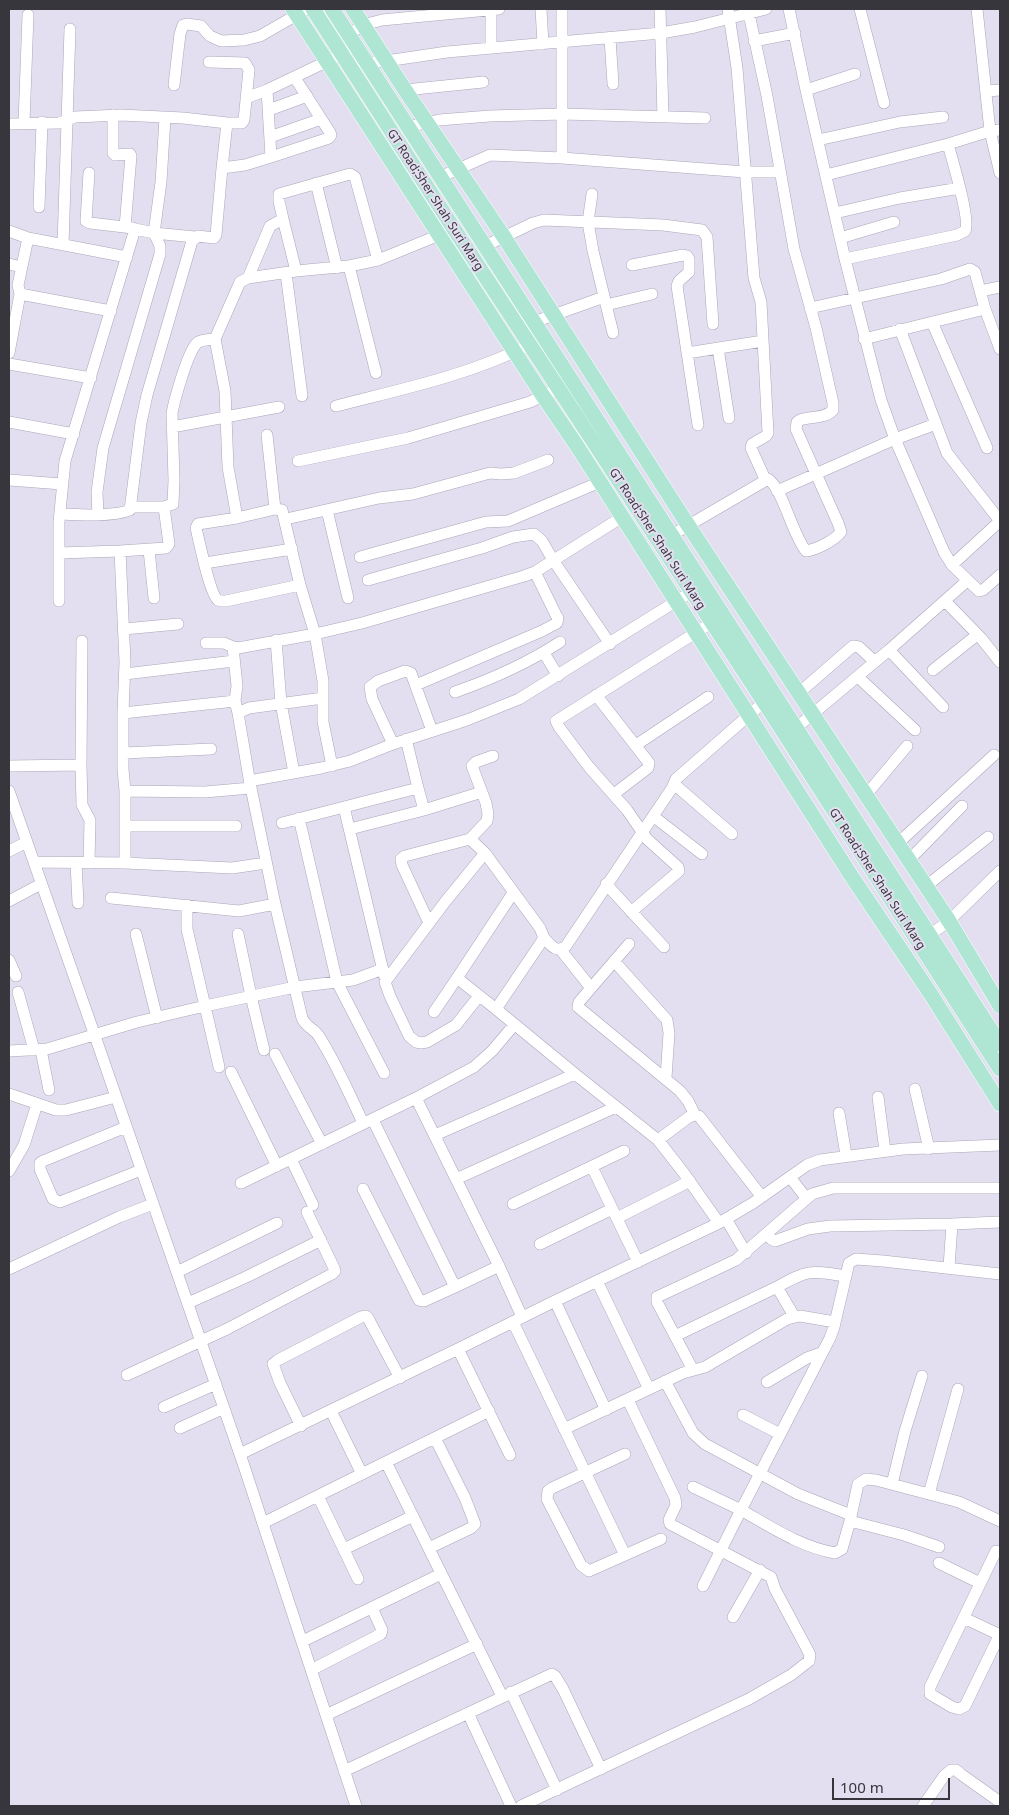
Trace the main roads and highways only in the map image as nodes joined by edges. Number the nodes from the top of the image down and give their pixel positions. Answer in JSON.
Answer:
{"nodes":[{"id":1,"x":314,"y":9,"type":"edge"},
{"id":2,"x":353,"y":9,"type":"edge"},
{"id":3,"x":299,"y":11,"type":"edge"},
{"id":4,"x":336,"y":11,"type":"edge"},
{"id":5,"x":447,"y":232,"type":"junction"},
{"id":6,"x":665,"y":539,"type":"junction"},
{"id":7,"x":924,"y":939,"type":"junction"},
{"id":8,"x":1000,"y":1006,"type":"edge"},
{"id":9,"x":1000,"y":1044,"type":"edge"},
{"id":10,"x":1000,"y":1068,"type":"edge"},
{"id":11,"x":1000,"y":1104,"type":"edge"}],
"edges":[{"from":1,"to":5,"type":"main road","name":"GT Road;Sher Shah Suri Marg"},
{"from":2,"to":8,"type":"main road"},
{"from":3,"to":5,"type":"main road"},
{"from":4,"to":6,"type":"main road","name":"GT Road;Sher Shah Suri Marg"},
{"from":5,"to":6,"type":"main road","name":"GT Road;Sher Shah Suri Marg"},
{"from":5,"to":11,"type":"main road"},
{"from":6,"to":7,"type":"main road","name":"GT Road;Sher Shah Suri Marg"},
{"from":6,"to":7,"type":"main road","name":"GT Road;Sher Shah Suri Marg"},
{"from":7,"to":9,"type":"main road","name":"GT Road;Sher Shah Suri Marg"},
{"from":7,"to":10,"type":"main road","name":"GT Road;Sher Shah Suri Marg"}]}
